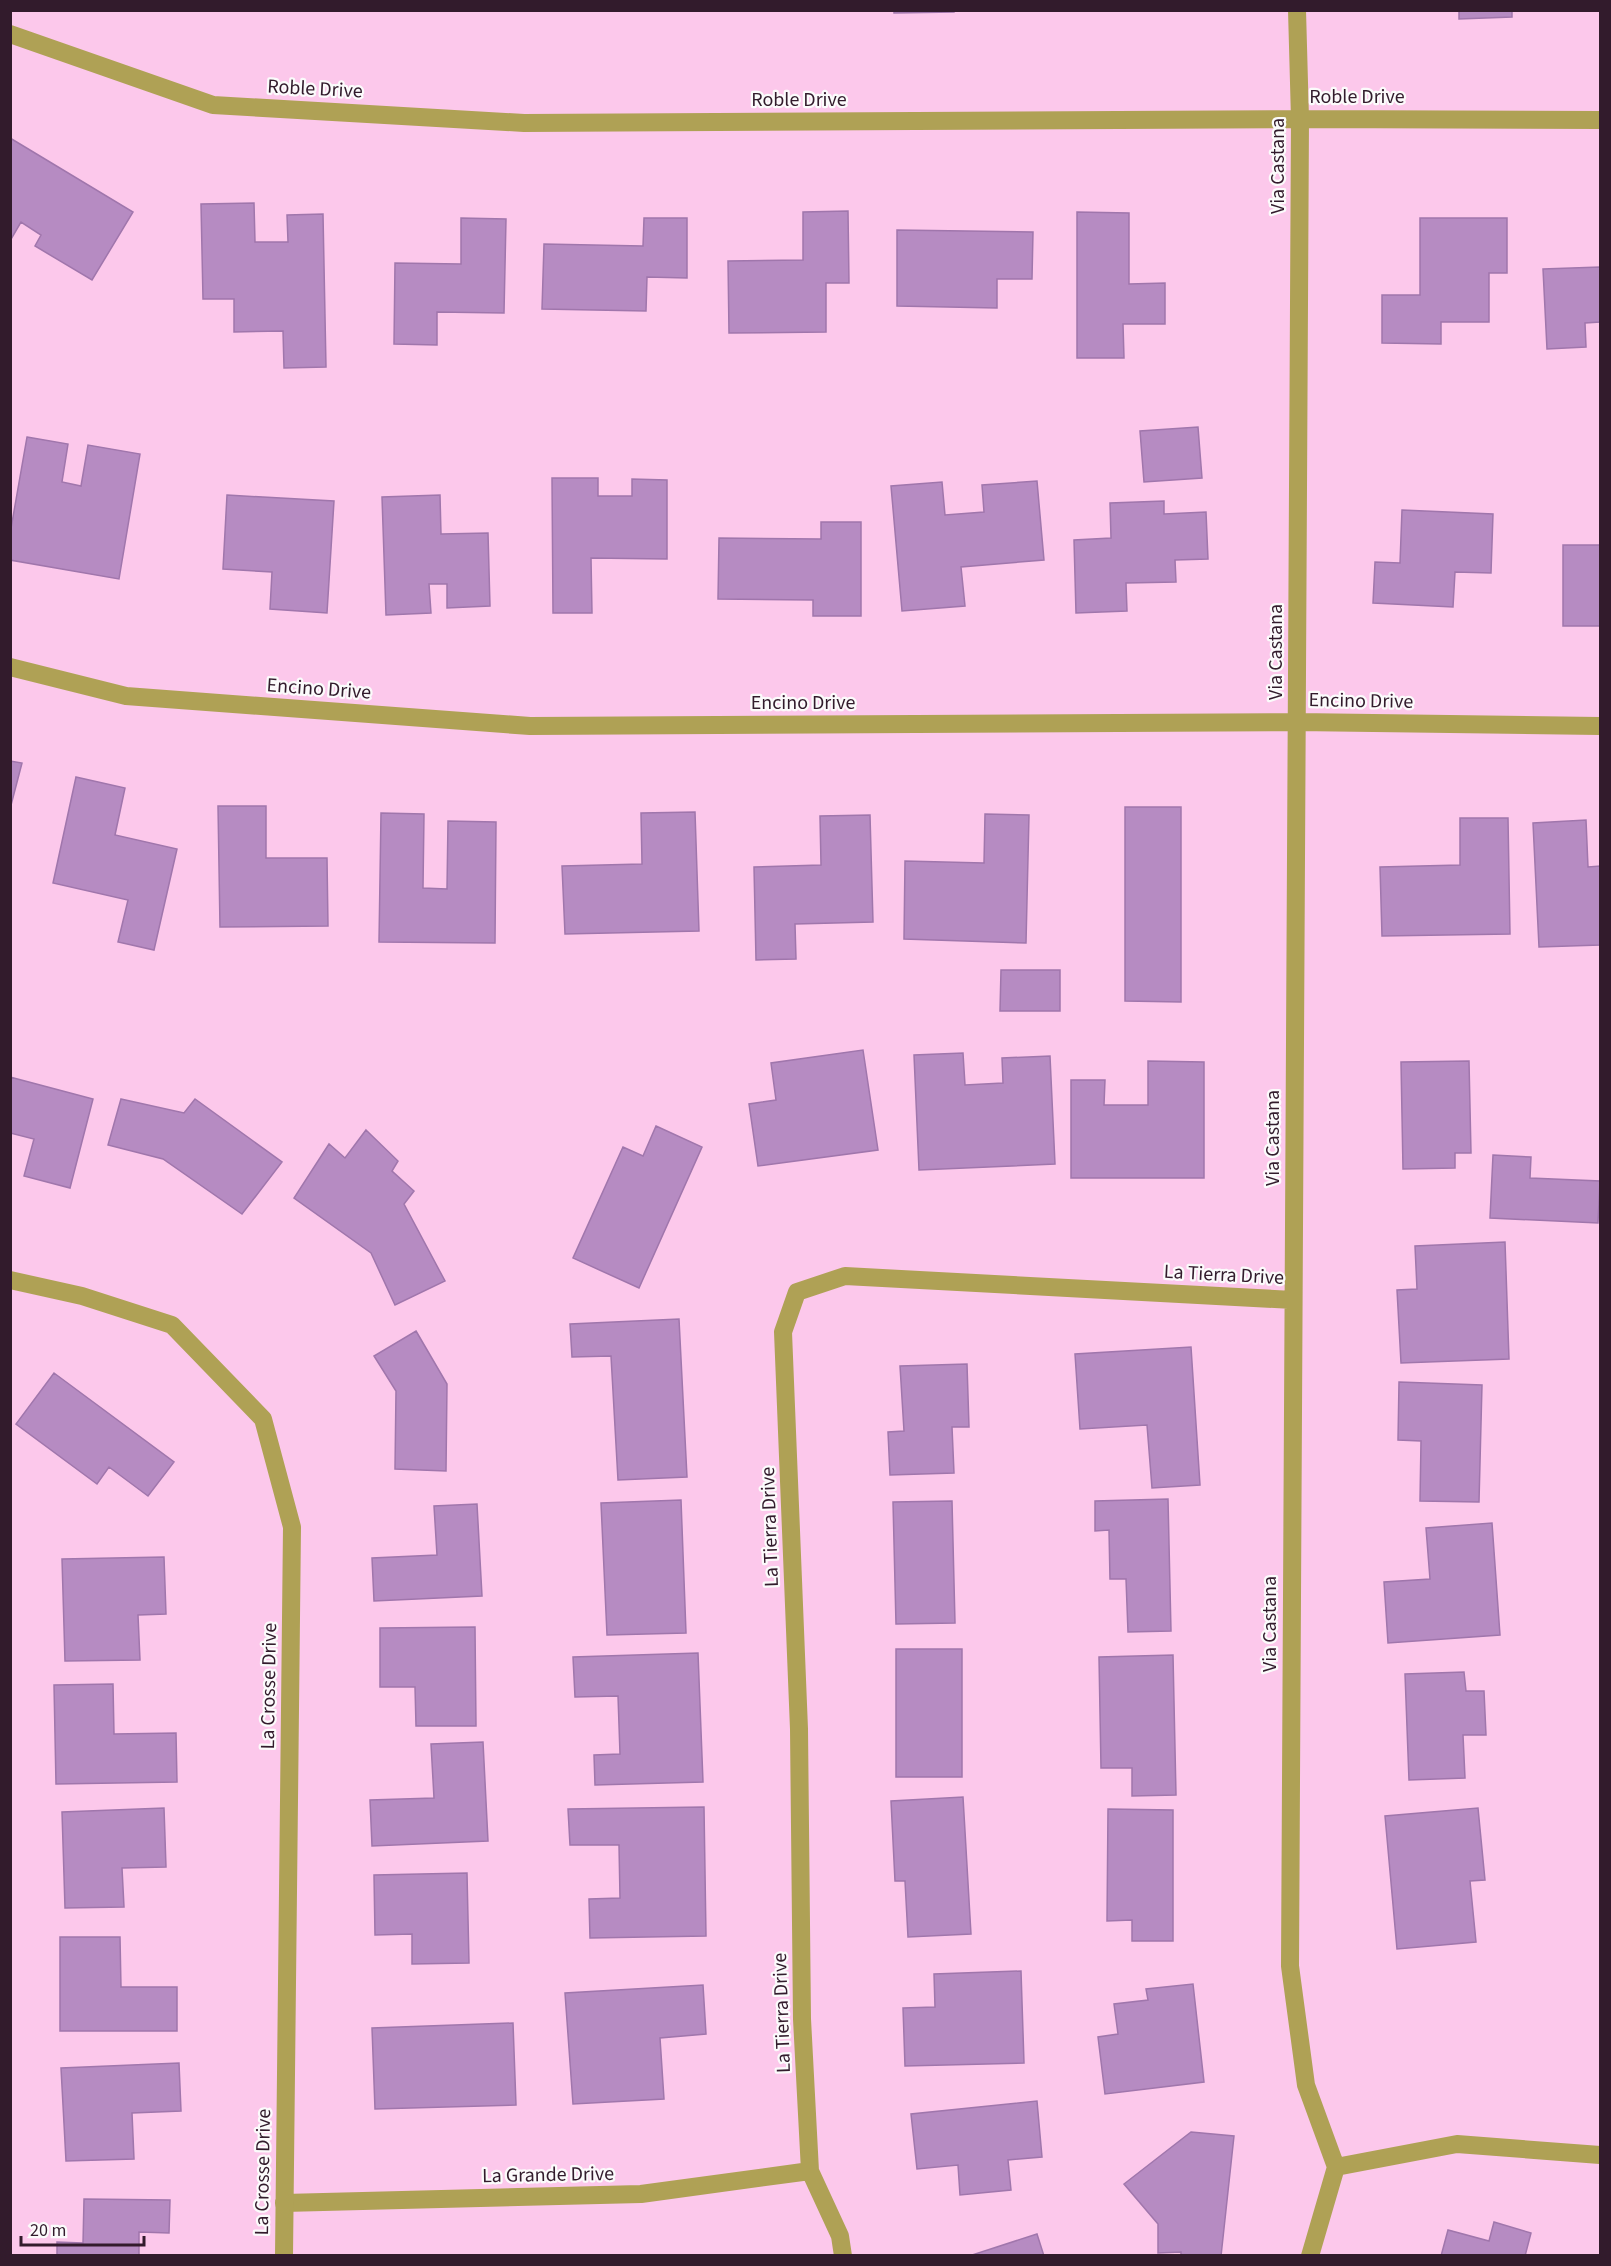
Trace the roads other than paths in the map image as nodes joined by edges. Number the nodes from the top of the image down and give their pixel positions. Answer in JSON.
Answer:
{"nodes":[{"id":1,"x":1297,"y":10,"type":"edge"},
{"id":2,"x":10,"y":34,"type":"edge"},
{"id":3,"x":1300,"y":119,"type":"junction"},
{"id":4,"x":1600,"y":120,"type":"edge"},
{"id":5,"x":10,"y":667,"type":"edge"},
{"id":6,"x":1297,"y":722,"type":"junction"},
{"id":7,"x":1600,"y":726,"type":"edge"},
{"id":8,"x":10,"y":1280,"type":"edge"},
{"id":9,"x":1293,"y":1300,"type":"junction"},
{"id":10,"x":1600,"y":2155,"type":"edge"},
{"id":11,"x":1336,"y":2167,"type":"junction"},
{"id":12,"x":810,"y":2171,"type":"junction"},
{"id":13,"x":284,"y":2203,"type":"junction"},
{"id":14,"x":284,"y":2256,"type":"edge"},
{"id":15,"x":843,"y":2256,"type":"edge"},
{"id":16,"x":1310,"y":2256,"type":"edge"}],
"edges":[{"from":1,"to":3,"type":"street","name":"Via Castana"},
{"from":2,"to":3,"type":"street","name":"Roble Drive"},
{"from":3,"to":4,"type":"street","name":"Roble Drive"},
{"from":3,"to":6,"type":"street","name":"Via Castana"},
{"from":5,"to":6,"type":"street","name":"Encino Drive"},
{"from":6,"to":7,"type":"street","name":"Encino Drive"},
{"from":6,"to":9,"type":"street","name":"Via Castana"},
{"from":8,"to":13,"type":"street","name":"La Crosse Drive"},
{"from":9,"to":11,"type":"street","name":"Via Castana"},
{"from":9,"to":12,"type":"street","name":"La Tierra Drive"},
{"from":10,"to":11,"type":"street"},
{"from":11,"to":16,"type":"street"},
{"from":12,"to":13,"type":"street","name":"La Grande Drive"},
{"from":12,"to":15,"type":"street","name":"La Tierra Drive"},
{"from":13,"to":14,"type":"street","name":"La Crosse Drive"}]}
